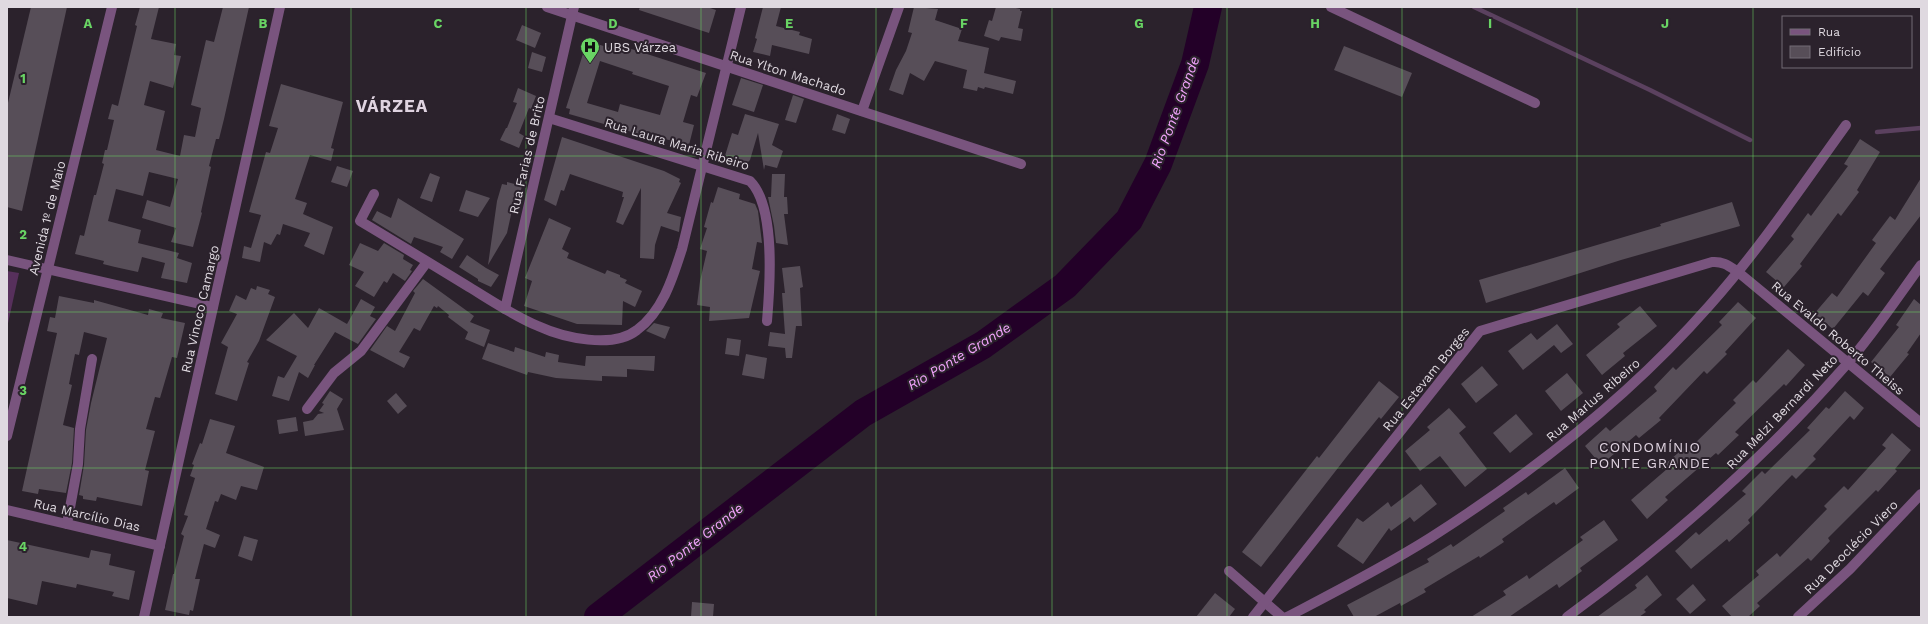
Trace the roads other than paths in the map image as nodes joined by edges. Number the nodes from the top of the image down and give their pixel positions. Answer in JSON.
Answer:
{"nodes":[{"id":1,"x":112,"y":7,"type":"edge"},
{"id":2,"x":280,"y":7,"type":"edge"},
{"id":3,"x":547,"y":7,"type":"edge"},
{"id":4,"x":740,"y":7,"type":"edge"},
{"id":5,"x":899,"y":7,"type":"edge"},
{"id":6,"x":1331,"y":7,"type":"edge"},
{"id":7,"x":573,"y":11,"type":"edge"},
{"id":8,"x":726,"y":66,"type":"junction"},
{"id":9,"x":1535,"y":103,"type":"dead end"},
{"id":10,"x":862,"y":111,"type":"junction"},
{"id":11,"x":548,"y":118,"type":"junction"},
{"id":12,"x":1846,"y":125,"type":"dead end"},
{"id":13,"x":1021,"y":164,"type":"dead end"},
{"id":14,"x":702,"y":165,"type":"junction"},
{"id":15,"x":374,"y":194,"type":"dead end"},
{"id":16,"x":7,"y":260,"type":"edge"},
{"id":17,"x":427,"y":262,"type":"junction"},
{"id":18,"x":1921,"y":265,"type":"edge"},
{"id":19,"x":48,"y":270,"type":"junction"},
{"id":20,"x":1738,"y":272,"type":"junction"},
{"id":21,"x":213,"y":307,"type":"junction"},
{"id":22,"x":505,"y":309,"type":"junction"},
{"id":23,"x":767,"y":321,"type":"dead end"},
{"id":24,"x":92,"y":360,"type":"dead end"},
{"id":25,"x":1848,"y":363,"type":"junction"},
{"id":26,"x":307,"y":409,"type":"dead end"},
{"id":27,"x":1921,"y":423,"type":"edge"},
{"id":28,"x":7,"y":436,"type":"edge"},
{"id":29,"x":1921,"y":494,"type":"edge"},
{"id":30,"x":7,"y":510,"type":"edge"},
{"id":31,"x":67,"y":524,"type":"junction"},
{"id":32,"x":160,"y":546,"type":"junction"},
{"id":33,"x":1229,"y":571,"type":"dead end"},
{"id":34,"x":1265,"y":602,"type":"junction"},
{"id":35,"x":144,"y":617,"type":"edge"},
{"id":36,"x":1253,"y":617,"type":"edge"},
{"id":37,"x":1282,"y":617,"type":"edge"},
{"id":38,"x":1287,"y":617,"type":"edge"},
{"id":39,"x":1567,"y":617,"type":"edge"},
{"id":40,"x":1798,"y":617,"type":"edge"}],
"edges":[{"from":1,"to":19,"type":"street","name":"Avenida 1º de Maio"},
{"from":2,"to":21,"type":"street","name":"Rua Vinoco Camargo"},
{"from":3,"to":7,"type":"street","name":"Rua Ylton Machado"},
{"from":4,"to":8,"type":"street"},
{"from":5,"to":10,"type":"street"},
{"from":6,"to":9,"type":"street"},
{"from":7,"to":8,"type":"street","name":"Rua Ylton Machado"},
{"from":7,"to":11,"type":"street","name":"Rua Farias de Brito"},
{"from":8,"to":10,"type":"street","name":"Rua Ylton Machado"},
{"from":8,"to":14,"type":"street"},
{"from":10,"to":13,"type":"street","name":"Rua Ylton Machado"},
{"from":11,"to":14,"type":"street","name":"Rua Laura Maria Ribeiro"},
{"from":11,"to":22,"type":"street","name":"Rua Farias de Brito"},
{"from":12,"to":20,"type":"street","name":"Rua Marlus Ribeiro"},
{"from":14,"to":22,"type":"street"},
{"from":14,"to":23,"type":"street","name":"Rua Laura Maria Ribeiro"},
{"from":15,"to":17,"type":"street"},
{"from":16,"to":19,"type":"street"},
{"from":17,"to":22,"type":"street"},
{"from":17,"to":26,"type":"street"},
{"from":18,"to":25,"type":"street","name":"Rua Melzi Bernardi Neto"},
{"from":19,"to":21,"type":"street"},
{"from":19,"to":28,"type":"street","name":"Avenida 1º de Maio"},
{"from":20,"to":25,"type":"street","name":"Rua Evaldo Roberto Theiss"},
{"from":20,"to":34,"type":"street","name":"Rua Estevam Borges"},
{"from":20,"to":38,"type":"street","name":"Rua Marlus Ribeiro"},
{"from":21,"to":32,"type":"street","name":"Rua Vinoco Camargo"},
{"from":24,"to":31,"type":"street"},
{"from":25,"to":27,"type":"street","name":"Rua Evaldo Roberto Theiss"},
{"from":25,"to":39,"type":"street","name":"Rua Melzi Bernardi Neto"},
{"from":29,"to":40,"type":"street","name":"Rua Deoclécio Viero"},
{"from":30,"to":31,"type":"street","name":"Rua Marcílio Dias"},
{"from":31,"to":32,"type":"street","name":"Rua Marcílio Dias"},
{"from":32,"to":35,"type":"street","name":"Rua Vinoco Camargo"},
{"from":33,"to":34,"type":"street"},
{"from":34,"to":36,"type":"street","name":"Rua Estevam Borges"},
{"from":34,"to":37,"type":"street"}]}
